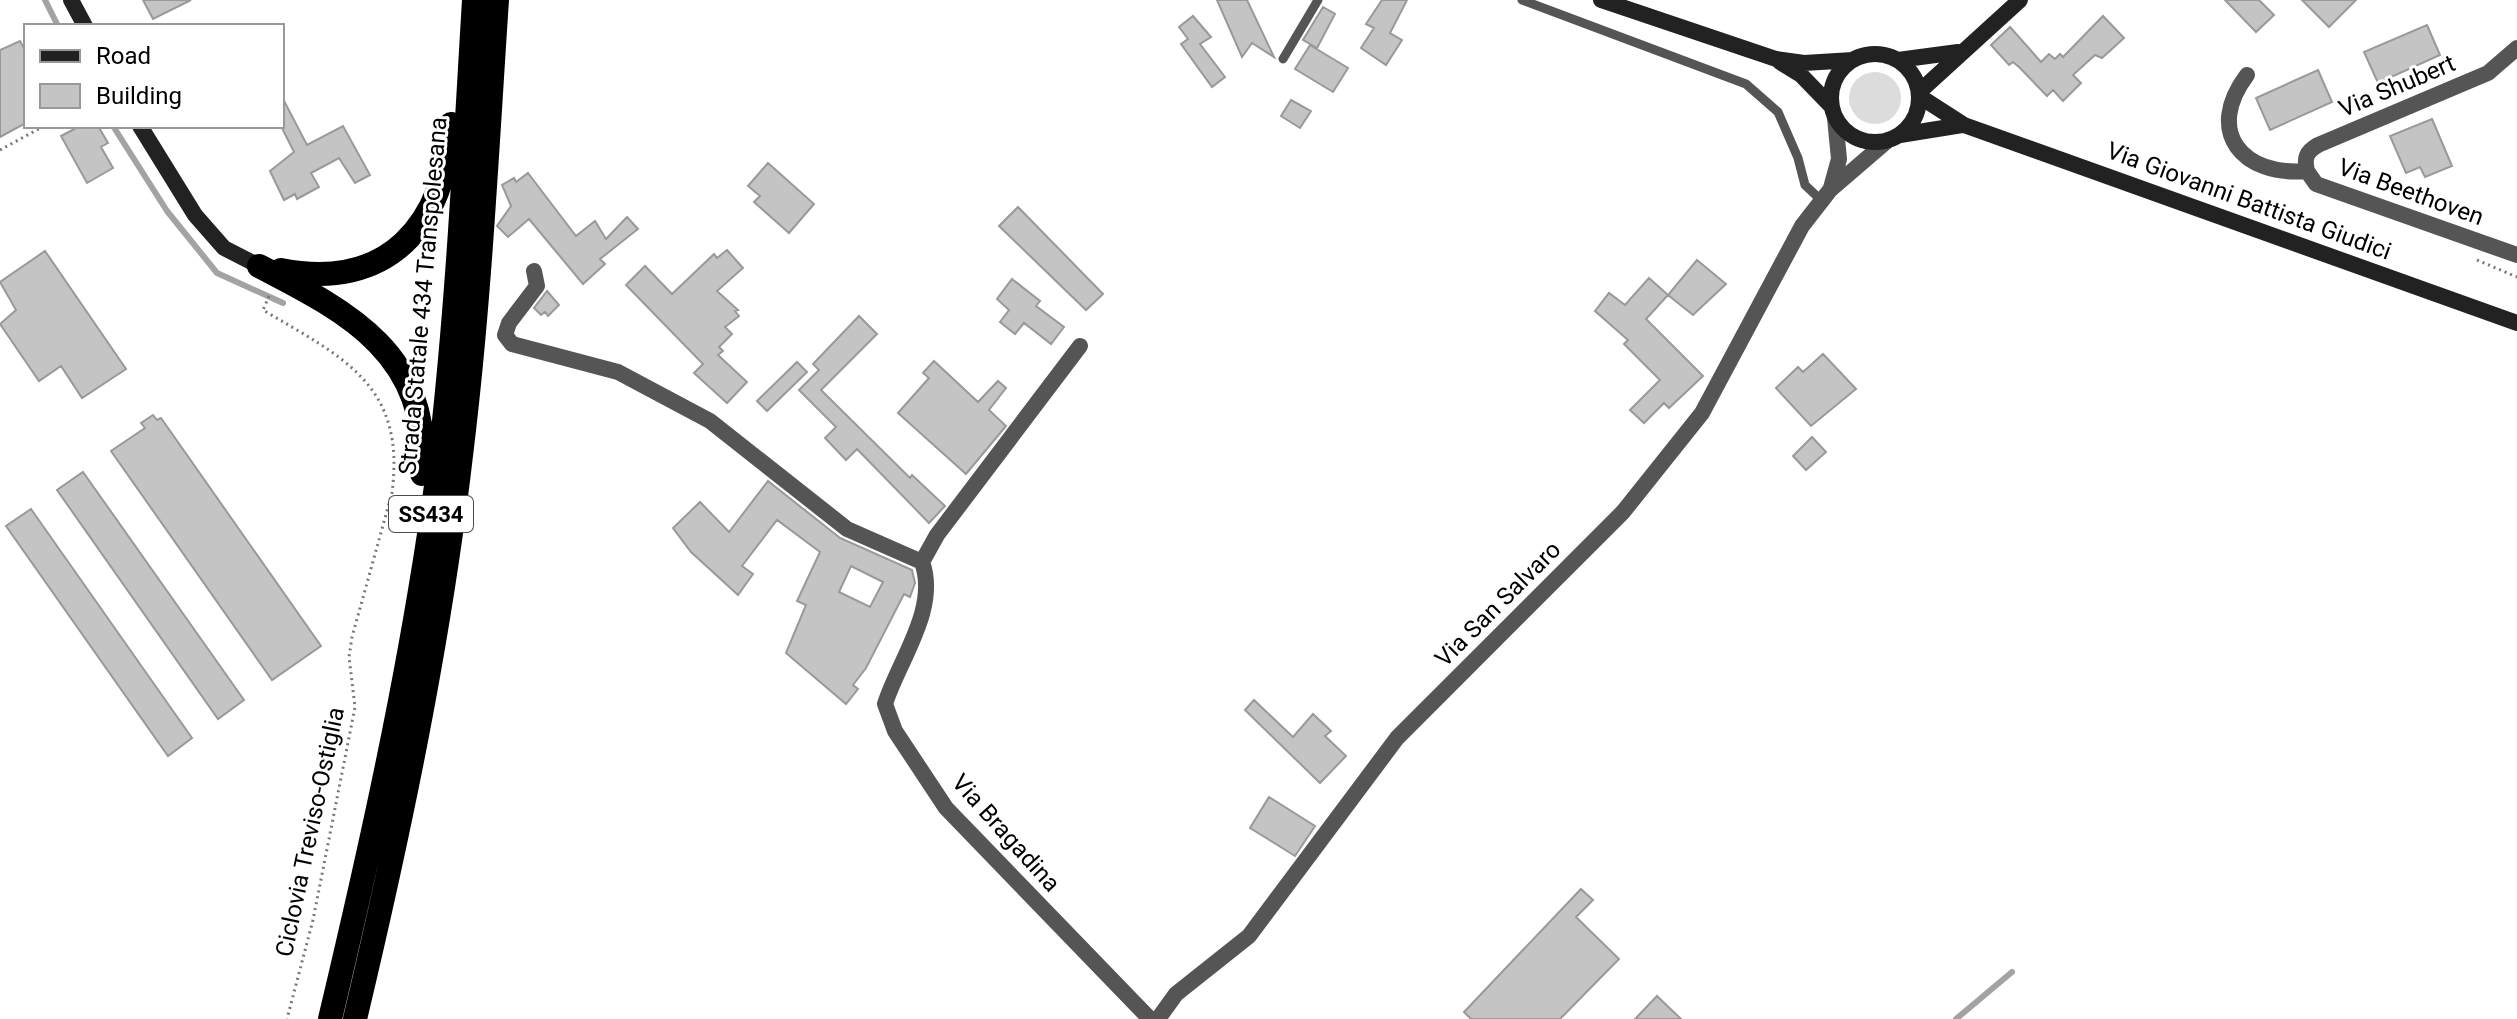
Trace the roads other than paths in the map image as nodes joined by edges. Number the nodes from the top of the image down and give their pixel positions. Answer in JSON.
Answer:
{"nodes":[{"id":1,"x":71,"y":0,"type":"edge"},
{"id":2,"x":460,"y":0,"type":"edge"},
{"id":3,"x":474,"y":0,"type":"edge"},
{"id":4,"x":497,"y":0,"type":"edge"},
{"id":5,"x":1318,"y":0,"type":"edge"},
{"id":6,"x":1522,"y":0,"type":"edge"},
{"id":7,"x":1601,"y":0,"type":"edge"},
{"id":8,"x":2020,"y":0,"type":"edge"},
{"id":9,"x":84,"y":24,"type":"edge"},
{"id":10,"x":2517,"y":48,"type":"edge"},
{"id":11,"x":1963,"y":50,"type":"junction"},
{"id":12,"x":1283,"y":59,"type":"dead end"},
{"id":13,"x":1776,"y":59,"type":"junction"},
{"id":14,"x":1853,"y":60,"type":"junction"},
{"id":15,"x":1898,"y":60,"type":"junction"},
{"id":16,"x":2247,"y":75,"type":"dead end"},
{"id":17,"x":1919,"y":94,"type":"junction"},
{"id":18,"x":1833,"y":112,"type":"junction"},
{"id":19,"x":1964,"y":125,"type":"junction"},
{"id":20,"x":141,"y":128,"type":"edge"},
{"id":21,"x":1893,"y":138,"type":"junction"},
{"id":22,"x":2307,"y":171,"type":"junction"},
{"id":23,"x":1826,"y":196,"type":"junction"},
{"id":24,"x":2517,"y":255,"type":"edge"},
{"id":25,"x":259,"y":266,"type":"junction"},
{"id":26,"x":534,"y":271,"type":"dead end"},
{"id":27,"x":2517,"y":323,"type":"edge"},
{"id":28,"x":1080,"y":346,"type":"dead end"},
{"id":29,"x":922,"y":562,"type":"junction"},
{"id":30,"x":394,"y":737,"type":"junction"},
{"id":31,"x":330,"y":1019,"type":"edge"},
{"id":32,"x":355,"y":1019,"type":"edge"},
{"id":33,"x":1150,"y":1019,"type":"edge"},
{"id":34,"x":1158,"y":1019,"type":"edge"}],
"edges":[{"from":1,"to":9,"type":"main road"},
{"from":2,"to":25,"type":"highway"},
{"from":3,"to":30,"type":"highway","name":"Strada Statale 434 Transpolesana","number":"SS434"},
{"from":4,"to":32,"type":"highway","name":"Strada Statale 434 Transpolesana","number":"SS434"},
{"from":5,"to":12,"type":"lane"},
{"from":6,"to":23,"type":"lane"},
{"from":7,"to":13,"type":"main road","name":"Via Giovanni Battista Giudici"},
{"from":8,"to":11,"type":"main road"},
{"from":10,"to":22,"type":"street","name":"Via Shubert"},
{"from":11,"to":15,"type":"main road"},
{"from":11,"to":17,"type":"main road"},
{"from":13,"to":14,"type":"main road","name":"Via Giovanni Battista Giudici"},
{"from":13,"to":18,"type":"main road","name":"Via Giovanni Battista Giudici"},
{"from":14,"to":15,"type":"main road","name":"Via Giovanni Battista Giudici"},
{"from":14,"to":18,"type":"main road"},
{"from":15,"to":17,"type":"main road","name":"Via Giovanni Battista Giudici"},
{"from":16,"to":22,"type":"street","name":"Via Beethoven"},
{"from":17,"to":19,"type":"main road","name":"Via Giovanni Battista Giudici"},
{"from":17,"to":21,"type":"main road"},
{"from":18,"to":21,"type":"main road","name":"Via Giovanni Battista Giudici"},
{"from":18,"to":23,"type":"street","name":"Via San Salvaro"},
{"from":19,"to":21,"type":"main road","name":"Via Giovanni Battista Giudici"},
{"from":19,"to":27,"type":"main road","name":"Via Giovanni Battista Giudici"},
{"from":20,"to":25,"type":"main road"},
{"from":21,"to":23,"type":"street","name":"Via San Salvaro"},
{"from":22,"to":24,"type":"street","name":"Via Beethoven"},
{"from":23,"to":34,"type":"street","name":"Via San Salvaro"},
{"from":25,"to":30,"type":"highway"},
{"from":26,"to":29,"type":"street"},
{"from":28,"to":29,"type":"street"},
{"from":29,"to":33,"type":"street","name":"Via Bragadina"},
{"from":30,"to":31,"type":"highway","name":"Strada Statale 434 Transpolesana","number":"SS434"}]}
